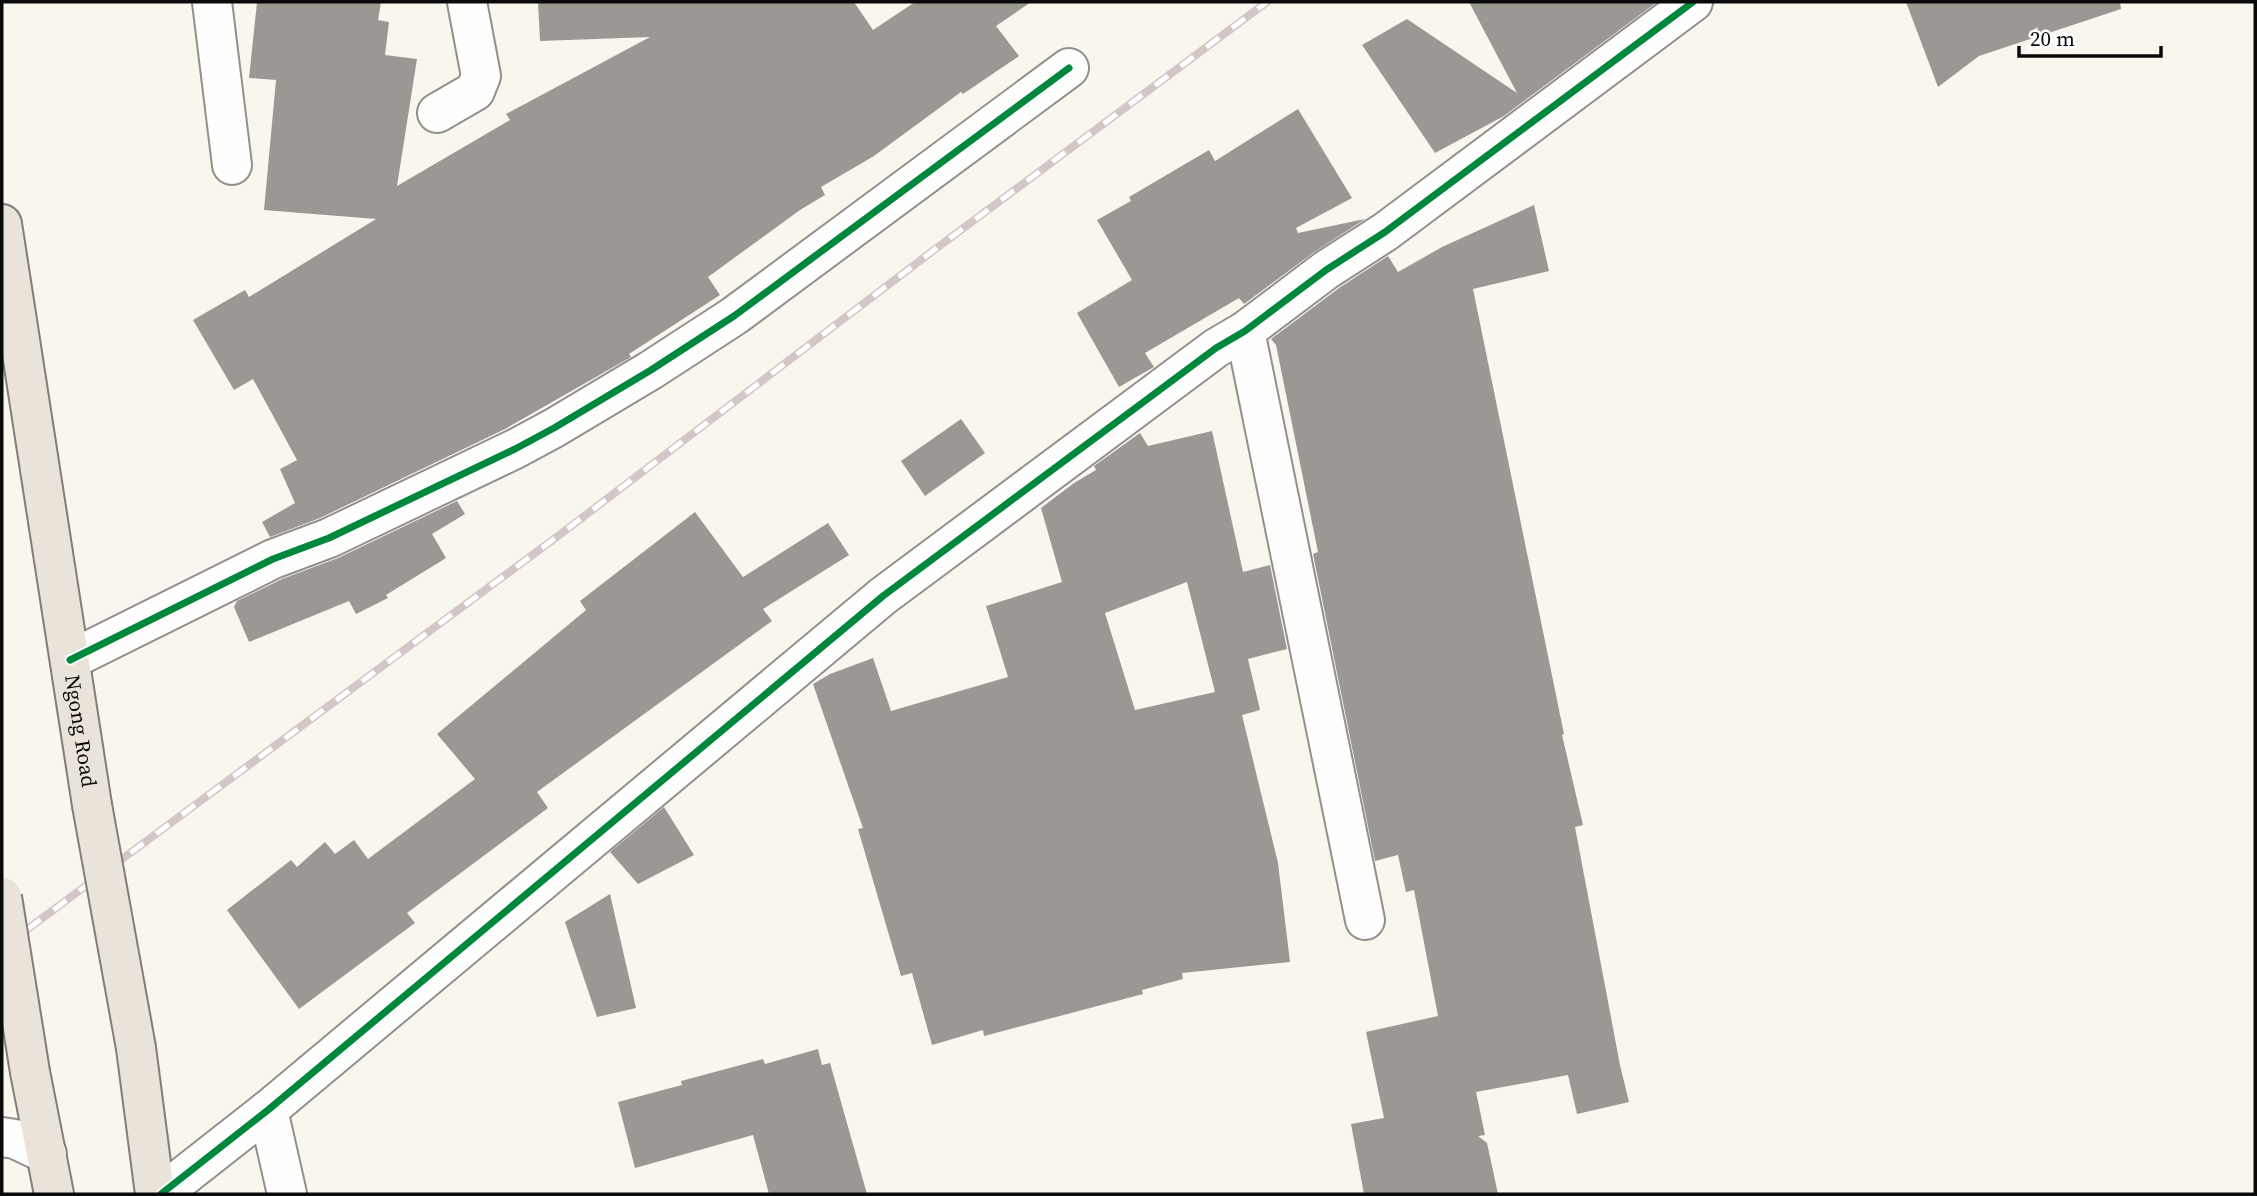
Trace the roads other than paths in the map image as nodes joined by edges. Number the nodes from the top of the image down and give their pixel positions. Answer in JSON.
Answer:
{"nodes":[{"id":1,"x":212,"y":2,"type":"edge"},
{"id":2,"x":467,"y":2,"type":"edge"},
{"id":3,"x":1693,"y":2,"type":"edge"},
{"id":4,"x":1069,"y":68,"type":"dead end"},
{"id":5,"x":438,"y":113,"type":"dead end"},
{"id":6,"x":232,"y":165,"type":"dead end"},
{"id":7,"x":2,"y":224,"type":"edge"},
{"id":8,"x":1245,"y":331,"type":"junction"},
{"id":9,"x":70,"y":660,"type":"junction"},
{"id":10,"x":2,"y":897,"type":"edge"},
{"id":11,"x":1365,"y":920,"type":"dead end"},
{"id":12,"x":268,"y":1110,"type":"junction"},
{"id":13,"x":2,"y":1137,"type":"edge"},
{"id":14,"x":47,"y":1154,"type":"junction"},
{"id":15,"x":54,"y":1194,"type":"edge"},
{"id":16,"x":155,"y":1194,"type":"edge"},
{"id":17,"x":161,"y":1194,"type":"edge"},
{"id":18,"x":286,"y":1194,"type":"edge"}],
"edges":[{"from":1,"to":6,"type":"street"},
{"from":2,"to":5,"type":"street"},
{"from":3,"to":8,"type":"street"},
{"from":4,"to":9,"type":"street"},
{"from":7,"to":9,"type":"main road","name":"Ngong Road"},
{"from":8,"to":11,"type":"street"},
{"from":8,"to":12,"type":"street"},
{"from":9,"to":16,"type":"main road","name":"Ngong Road","bridge":true},
{"from":10,"to":14,"type":"main road","bridge":true},
{"from":12,"to":17,"type":"street"},
{"from":12,"to":18,"type":"street"},
{"from":13,"to":14,"type":"street"},
{"from":14,"to":15,"type":"main road"}]}
